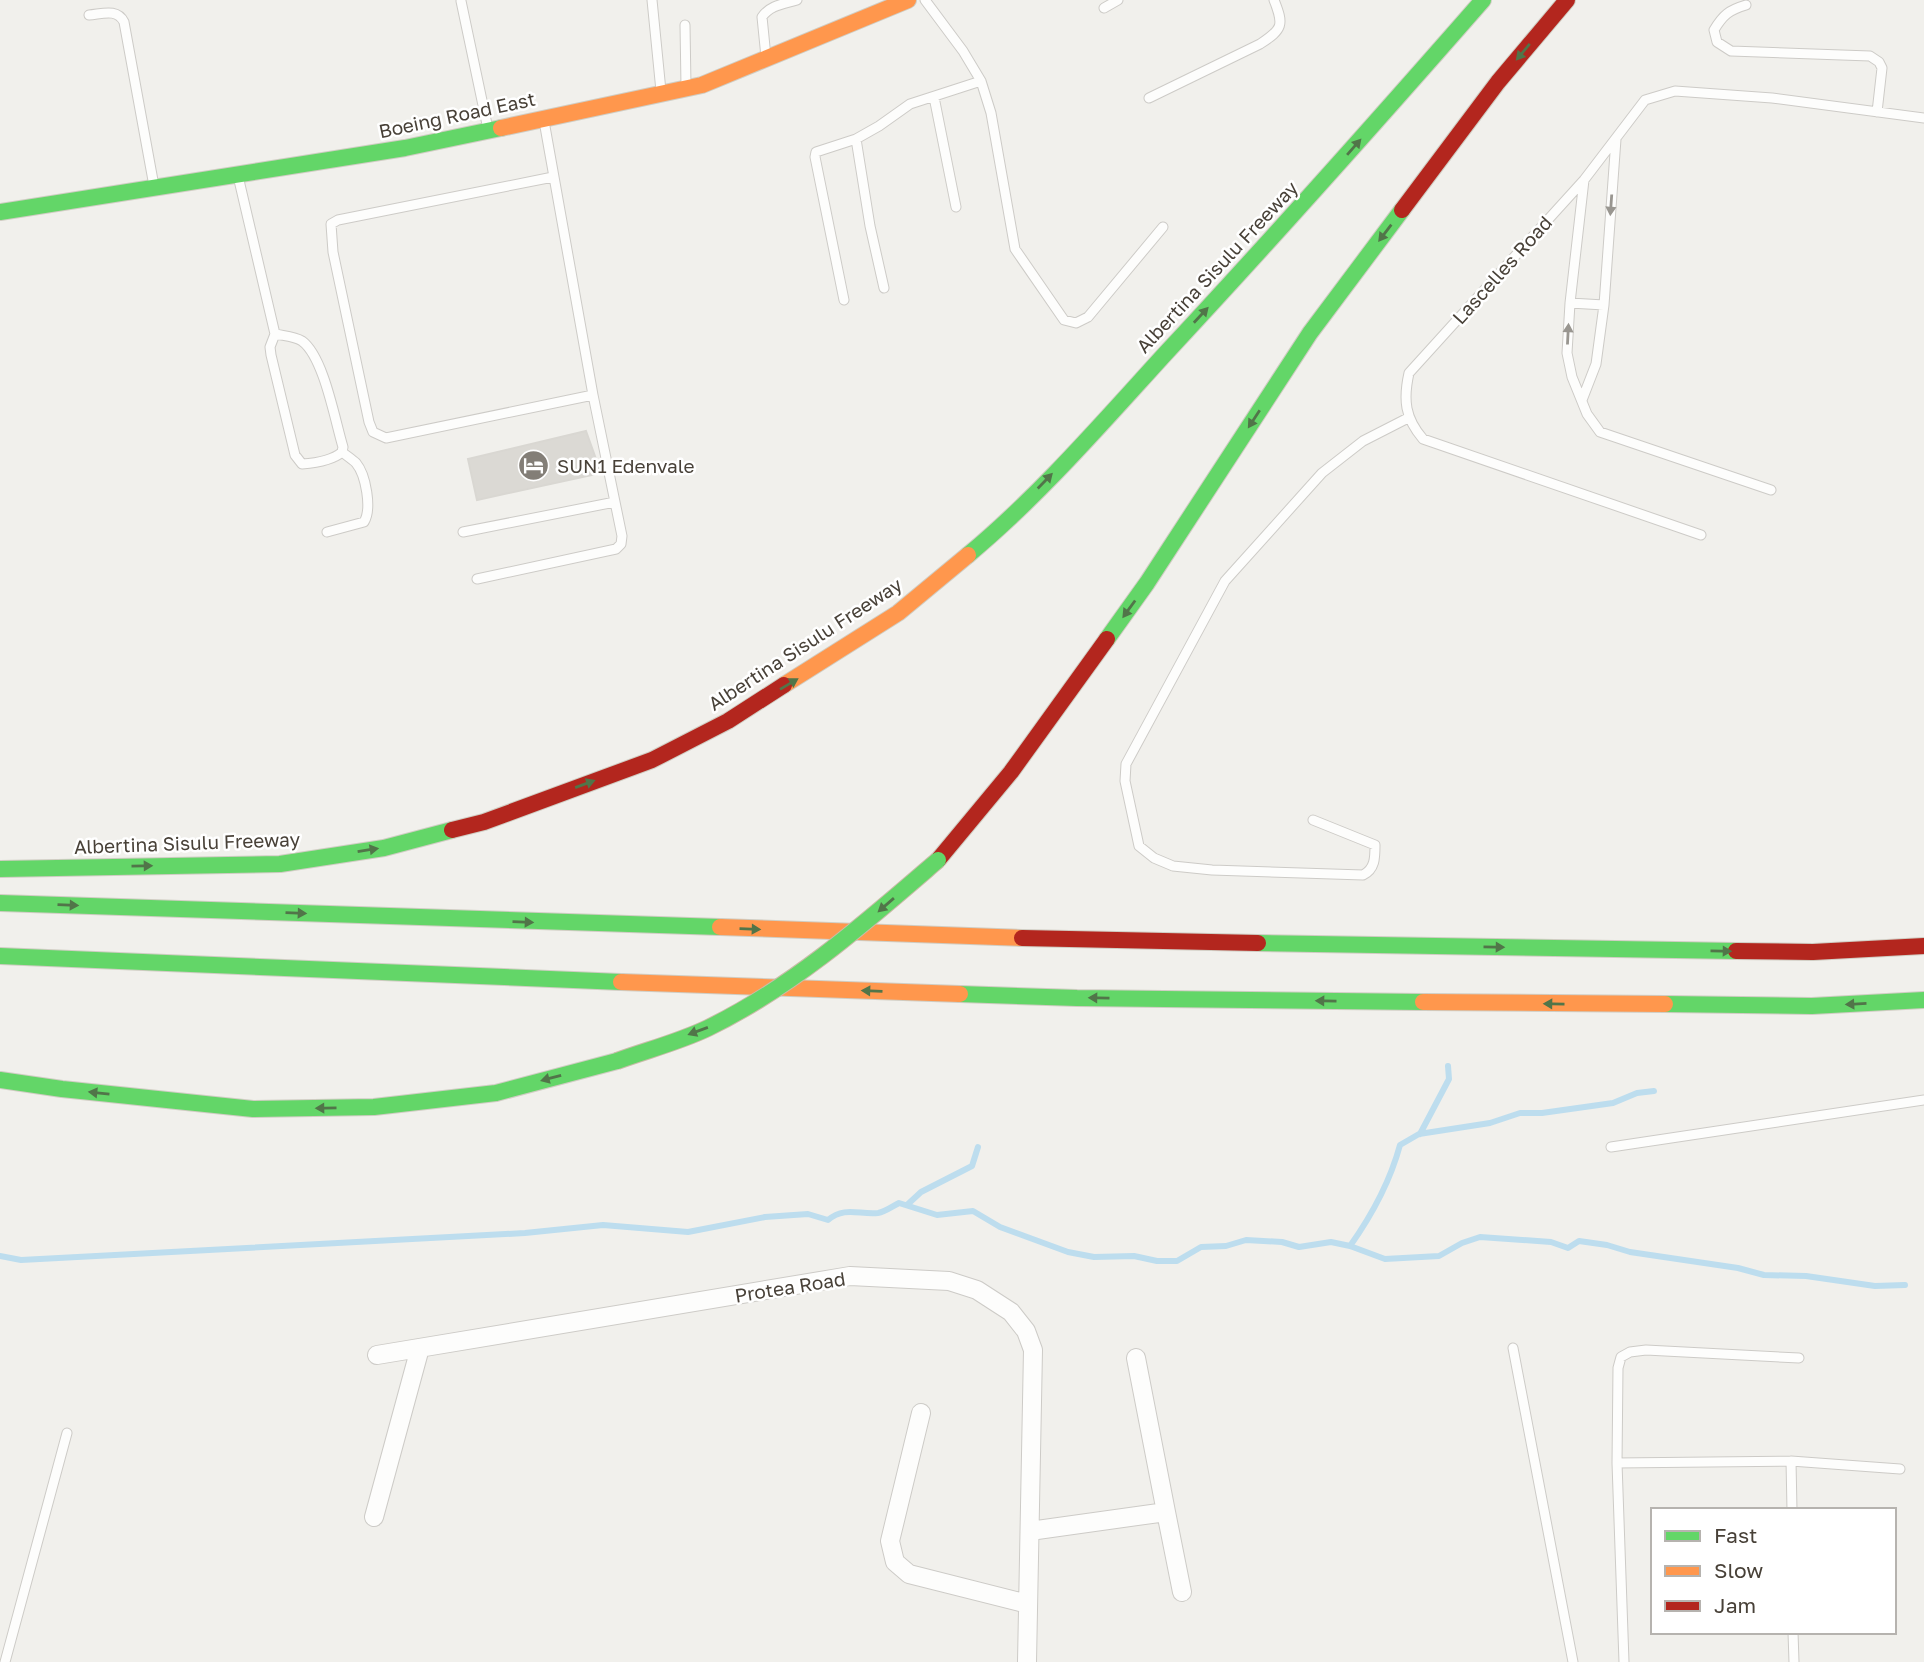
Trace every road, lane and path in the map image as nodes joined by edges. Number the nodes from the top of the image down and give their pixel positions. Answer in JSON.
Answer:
{"nodes":[{"id":1,"x":652,"y":0,"type":"edge"},
{"id":2,"x":797,"y":0,"type":"edge"},
{"id":3,"x":872,"y":0,"type":"edge"},
{"id":4,"x":908,"y":0,"type":"edge"},
{"id":5,"x":925,"y":0,"type":"edge"},
{"id":6,"x":1118,"y":0,"type":"edge"},
{"id":7,"x":1274,"y":0,"type":"edge"},
{"id":8,"x":1483,"y":0,"type":"edge"},
{"id":9,"x":1567,"y":0,"type":"edge"},
{"id":10,"x":461,"y":1,"type":"edge"},
{"id":11,"x":1746,"y":5,"type":"dead end"},
{"id":12,"x":1104,"y":8,"type":"dead end"},
{"id":13,"x":89,"y":15,"type":"dead end"},
{"id":14,"x":685,"y":24,"type":"dead end"},
{"id":15,"x":839,"y":30,"type":"junction"},
{"id":16,"x":766,"y":59,"type":"junction"},
{"id":17,"x":981,"y":81,"type":"junction"},
{"id":18,"x":686,"y":88,"type":"junction"},
{"id":19,"x":661,"y":93,"type":"junction"},
{"id":20,"x":934,"y":97,"type":"junction"},
{"id":21,"x":1149,"y":98,"type":"dead end"},
{"id":22,"x":1877,"y":112,"type":"junction"},
{"id":23,"x":1924,"y":118,"type":"edge"},
{"id":24,"x":543,"y":119,"type":"junction"},
{"id":25,"x":488,"y":131,"type":"junction"},
{"id":26,"x":1616,"y":137,"type":"junction"},
{"id":27,"x":856,"y":139,"type":"junction"},
{"id":28,"x":238,"y":175,"type":"junction"},
{"id":29,"x":553,"y":177,"type":"junction"},
{"id":30,"x":1584,"y":180,"type":"junction"},
{"id":31,"x":155,"y":188,"type":"junction"},
{"id":32,"x":956,"y":207,"type":"dead end"},
{"id":33,"x":0,"y":212,"type":"edge"},
{"id":34,"x":1163,"y":227,"type":"dead end"},
{"id":35,"x":884,"y":288,"type":"dead end"},
{"id":36,"x":844,"y":300,"type":"dead end"},
{"id":37,"x":1570,"y":303,"type":"junction"},
{"id":38,"x":1604,"y":305,"type":"junction"},
{"id":39,"x":275,"y":334,"type":"junction"},
{"id":40,"x":593,"y":395,"type":"junction"},
{"id":41,"x":1582,"y":400,"type":"junction"},
{"id":42,"x":1408,"y":418,"type":"junction"},
{"id":43,"x":342,"y":452,"type":"junction"},
{"id":44,"x":1771,"y":490,"type":"dead end"},
{"id":45,"x":614,"y":502,"type":"junction"},
{"id":46,"x":327,"y":532,"type":"dead end"},
{"id":47,"x":463,"y":532,"type":"dead end"},
{"id":48,"x":1701,"y":535,"type":"dead end"},
{"id":49,"x":477,"y":579,"type":"dead end"},
{"id":50,"x":1313,"y":820,"type":"dead end"},
{"id":51,"x":0,"y":869,"type":"edge"},
{"id":52,"x":0,"y":903,"type":"edge"},
{"id":53,"x":1924,"y":946,"type":"edge"},
{"id":54,"x":0,"y":956,"type":"edge"},
{"id":55,"x":1924,"y":1000,"type":"edge"},
{"id":56,"x":0,"y":1080,"type":"edge"},
{"id":57,"x":1924,"y":1100,"type":"edge"},
{"id":58,"x":1611,"y":1147,"type":"dead end"},
{"id":59,"x":421,"y":1348,"type":"junction"},
{"id":60,"x":1513,"y":1348,"type":"dead end"},
{"id":61,"x":377,"y":1355,"type":"dead end"},
{"id":62,"x":1136,"y":1358,"type":"dead end"},
{"id":63,"x":1799,"y":1358,"type":"dead end"},
{"id":64,"x":921,"y":1413,"type":"dead end"},
{"id":65,"x":67,"y":1433,"type":"dead end"},
{"id":66,"x":1791,"y":1461,"type":"junction"},
{"id":67,"x":1617,"y":1463,"type":"junction"},
{"id":68,"x":1900,"y":1469,"type":"dead end"},
{"id":69,"x":1792,"y":1508,"type":"edge"},
{"id":70,"x":1166,"y":1512,"type":"junction"},
{"id":71,"x":374,"y":1517,"type":"dead end"},
{"id":72,"x":1030,"y":1531,"type":"junction"},
{"id":73,"x":1182,"y":1592,"type":"dead end"},
{"id":74,"x":1028,"y":1604,"type":"junction"},
{"id":75,"x":1793,"y":1634,"type":"edge"},
{"id":76,"x":5,"y":1662,"type":"edge"},
{"id":77,"x":1027,"y":1662,"type":"edge"},
{"id":78,"x":1573,"y":1662,"type":"edge"},
{"id":79,"x":1624,"y":1662,"type":"edge"},
{"id":80,"x":1794,"y":1662,"type":"edge"}],
"edges":[{"from":1,"to":19,"type":"lane"},
{"from":2,"to":16,"type":"lane"},
{"from":3,"to":15,"type":"main road"},
{"from":4,"to":15,"type":"main road","name":"Boeing Road East"},
{"from":5,"to":17,"type":"lane"},
{"from":6,"to":12,"type":"lane"},
{"from":7,"to":21,"type":"lane"},
{"from":51,"to":8,"type":"main road","name":"Albertina Sisulu Freeway","one_way":true},
{"from":9,"to":56,"type":"main road","one_way":true,"bridge":true},
{"from":10,"to":25,"type":"lane"},
{"from":11,"to":22,"type":"lane"},
{"from":13,"to":31,"type":"lane"},
{"from":14,"to":18,"type":"lane"},
{"from":15,"to":16,"type":"main road","name":"Boeing Road East"},
{"from":16,"to":18,"type":"main road","name":"Boeing Road East"},
{"from":17,"to":20,"type":"lane"},
{"from":17,"to":34,"type":"lane"},
{"from":18,"to":19,"type":"main road","name":"Boeing Road East"},
{"from":19,"to":24,"type":"main road","name":"Boeing Road East"},
{"from":20,"to":27,"type":"lane"},
{"from":20,"to":32,"type":"lane"},
{"from":22,"to":23,"type":"lane","name":"Lascelles Road"},
{"from":22,"to":26,"type":"lane","name":"Lascelles Road"},
{"from":24,"to":25,"type":"main road","name":"Boeing Road East"},
{"from":24,"to":29,"type":"lane"},
{"from":25,"to":28,"type":"main road","name":"Boeing Road East"},
{"from":26,"to":30,"type":"lane","name":"Lascelles Road"},
{"from":26,"to":38,"type":"lane","one_way":true},
{"from":27,"to":35,"type":"lane"},
{"from":27,"to":36,"type":"lane"},
{"from":28,"to":31,"type":"main road","name":"Boeing Road East"},
{"from":28,"to":39,"type":"lane"},
{"from":29,"to":40,"type":"lane"},
{"from":29,"to":40,"type":"lane"},
{"from":30,"to":37,"type":"lane"},
{"from":30,"to":42,"type":"lane","name":"Lascelles Road"},
{"from":31,"to":33,"type":"main road","name":"Boeing Road East"},
{"from":37,"to":38,"type":"lane"},
{"from":41,"to":37,"type":"lane","one_way":true},
{"from":38,"to":41,"type":"lane"},
{"from":39,"to":43,"type":"lane"},
{"from":39,"to":43,"type":"lane"},
{"from":40,"to":45,"type":"lane"},
{"from":41,"to":44,"type":"lane"},
{"from":42,"to":48,"type":"lane"},
{"from":42,"to":50,"type":"lane"},
{"from":43,"to":46,"type":"lane"},
{"from":45,"to":47,"type":"lane"},
{"from":45,"to":49,"type":"lane"},
{"from":52,"to":53,"type":"main road","one_way":true},
{"from":55,"to":54,"type":"main road","one_way":true},
{"from":57,"to":58,"type":"lane"},
{"from":59,"to":61,"type":"street","name":"Protea Road"},
{"from":59,"to":71,"type":"street"},
{"from":59,"to":72,"type":"street","name":"Protea Road"},
{"from":60,"to":78,"type":"lane"},
{"from":62,"to":70,"type":"street"},
{"from":63,"to":67,"type":"lane"},
{"from":64,"to":74,"type":"street"},
{"from":65,"to":76,"type":"lane"},
{"from":66,"to":67,"type":"lane"},
{"from":66,"to":68,"type":"lane"},
{"from":66,"to":69,"type":"lane"},
{"from":67,"to":79,"type":"lane"},
{"from":70,"to":72,"type":"street"},
{"from":70,"to":73,"type":"street"},
{"from":72,"to":74,"type":"street","name":"Protea Road"},
{"from":74,"to":77,"type":"street","name":"Protea Road"},
{"from":75,"to":80,"type":"lane"}]}
